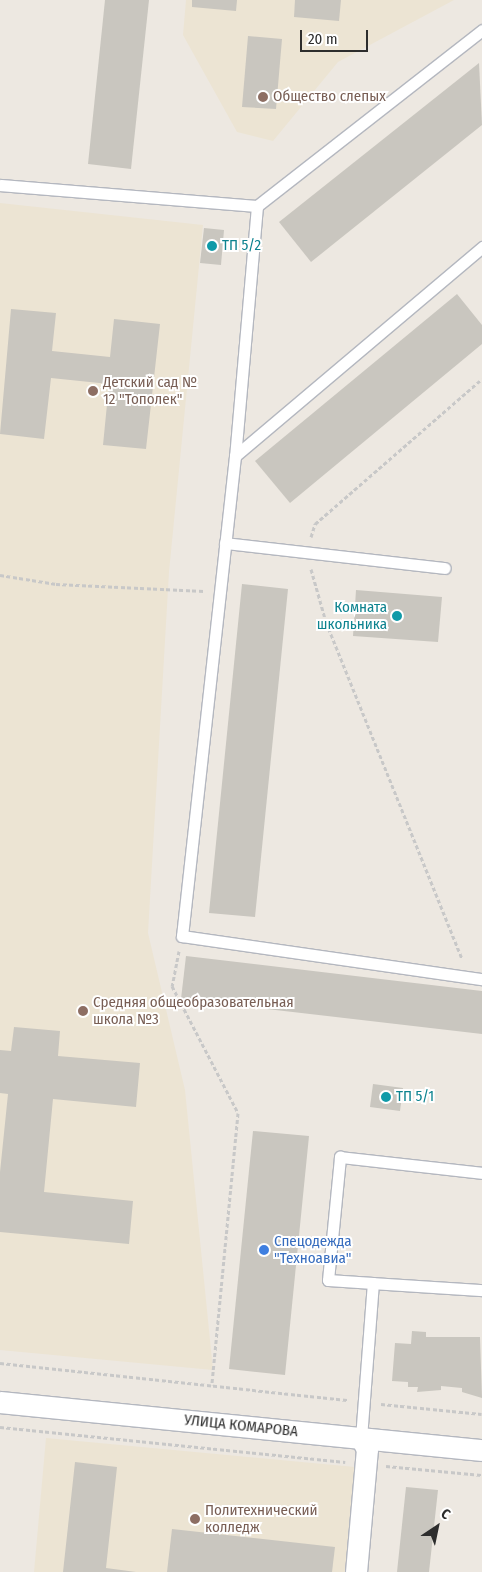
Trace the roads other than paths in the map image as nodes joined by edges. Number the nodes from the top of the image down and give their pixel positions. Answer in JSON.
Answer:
{"nodes":[{"id":1,"x":482,"y":30,"type":"edge"},
{"id":2,"x":0,"y":185,"type":"edge"},
{"id":3,"x":257,"y":206,"type":"junction"},
{"id":4,"x":482,"y":247,"type":"edge"},
{"id":5,"x":235,"y":456,"type":"junction"},
{"id":6,"x":225,"y":543,"type":"junction"},
{"id":7,"x":445,"y":568,"type":"dead end"},
{"id":8,"x":480,"y":979,"type":"edge"},
{"id":9,"x":482,"y":1173,"type":"edge"},
{"id":10,"x":373,"y":1283,"type":"junction"},
{"id":11,"x":482,"y":1290,"type":"edge"},
{"id":12,"x":0,"y":1402,"type":"edge"},
{"id":13,"x":361,"y":1438,"type":"junction"},
{"id":14,"x":482,"y":1450,"type":"edge"},
{"id":15,"x":356,"y":1572,"type":"edge"}],
"edges":[{"from":1,"to":3,"type":"lane"},
{"from":2,"to":3,"type":"lane"},
{"from":3,"to":5,"type":"lane"},
{"from":4,"to":5,"type":"lane"},
{"from":5,"to":6,"type":"lane"},
{"from":6,"to":7,"type":"lane"},
{"from":6,"to":8,"type":"lane"},
{"from":9,"to":10,"type":"lane"},
{"from":10,"to":11,"type":"lane"},
{"from":10,"to":13,"type":"lane"},
{"from":12,"to":13,"type":"street","name":"УЛИЦА КОМАРОВА"},
{"from":13,"to":14,"type":"street","name":"УЛИЦА КОМАРОВА"},
{"from":13,"to":15,"type":"street"}]}
